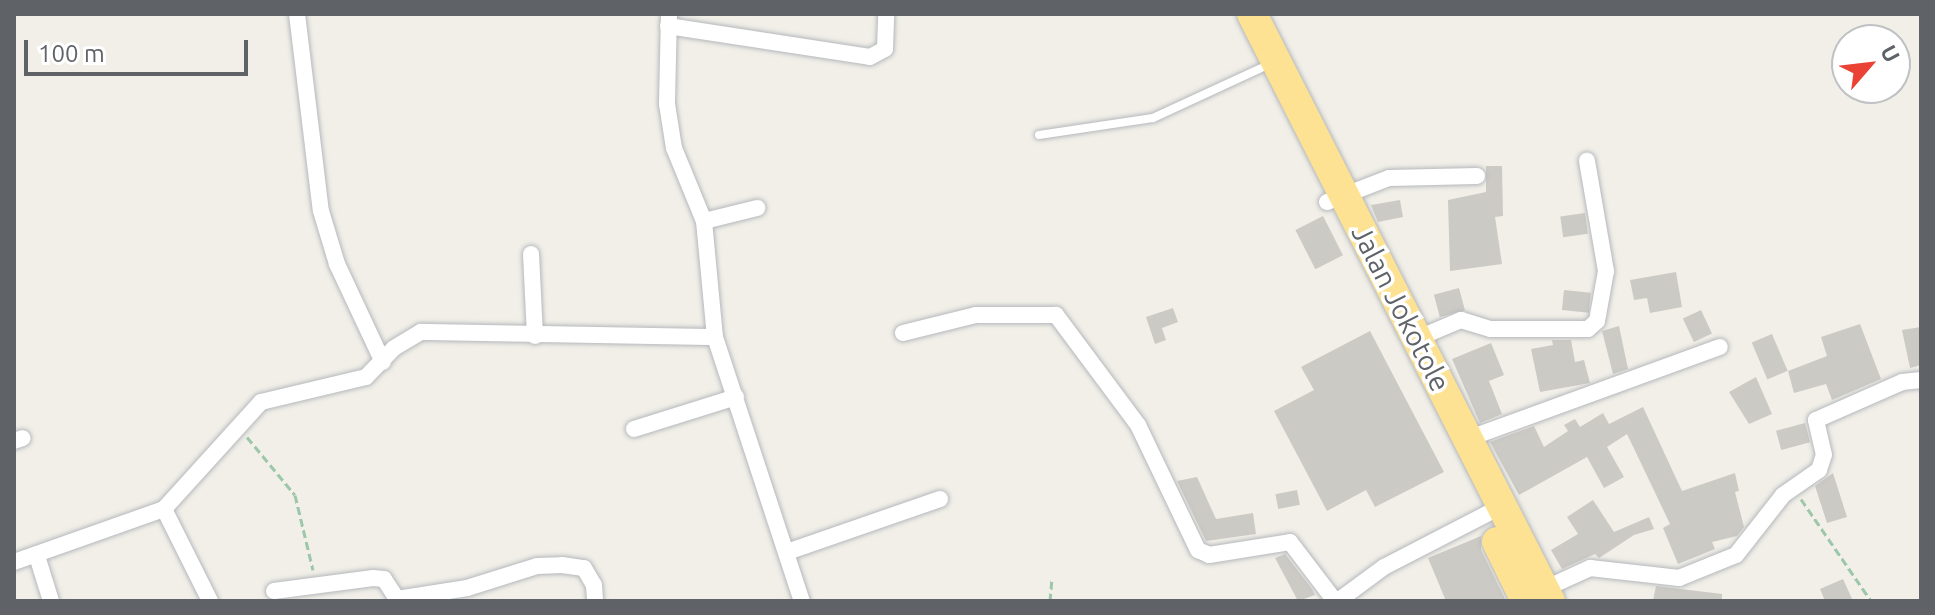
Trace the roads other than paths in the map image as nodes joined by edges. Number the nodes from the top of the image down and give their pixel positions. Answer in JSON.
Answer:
{"nodes":[{"id":1,"x":297,"y":14,"type":"edge"},
{"id":2,"x":886,"y":14,"type":"edge"},
{"id":3,"x":1233,"y":14,"type":"edge"},
{"id":4,"x":1252,"y":14,"type":"edge"},
{"id":5,"x":669,"y":20,"type":"edge"},
{"id":6,"x":1261,"y":68,"type":"junction"},
{"id":7,"x":1039,"y":135,"type":"dead end"},
{"id":8,"x":1587,"y":161,"type":"dead end"},
{"id":9,"x":1477,"y":176,"type":"dead end"},
{"id":10,"x":1335,"y":198,"type":"junction"},
{"id":11,"x":757,"y":208,"type":"dead end"},
{"id":12,"x":704,"y":221,"type":"junction"},
{"id":13,"x":531,"y":254,"type":"dead end"},
{"id":14,"x":1381,"y":288,"type":"junction"},
{"id":15,"x":903,"y":333,"type":"dead end"},
{"id":16,"x":535,"y":336,"type":"junction"},
{"id":17,"x":715,"y":337,"type":"junction"},
{"id":18,"x":1416,"y":339,"type":"junction"},
{"id":19,"x":1720,"y":347,"type":"dead end"},
{"id":20,"x":383,"y":362,"type":"junction"},
{"id":21,"x":1921,"y":380,"type":"edge"},
{"id":22,"x":736,"y":397,"type":"junction"},
{"id":23,"x":634,"y":429,"type":"dead end"},
{"id":24,"x":1467,"y":439,"type":"junction"},
{"id":25,"x":940,"y":499,"type":"dead end"},
{"id":26,"x":164,"y":509,"type":"junction"},
{"id":27,"x":1493,"y":512,"type":"junction"},
{"id":28,"x":787,"y":552,"type":"junction"},
{"id":29,"x":37,"y":556,"type":"junction"},
{"id":30,"x":14,"y":562,"type":"edge"},
{"id":31,"x":274,"y":591,"type":"dead end"},
{"id":32,"x":1540,"y":597,"type":"edge"},
{"id":33,"x":51,"y":601,"type":"edge"},
{"id":34,"x":210,"y":601,"type":"edge"},
{"id":35,"x":595,"y":601,"type":"edge"},
{"id":36,"x":802,"y":601,"type":"edge"},
{"id":37,"x":1336,"y":601,"type":"edge"}],
"edges":[{"from":1,"to":20,"type":"street"},
{"from":2,"to":5,"type":"street"},
{"from":3,"to":6,"type":"highway","name":"Jalan Jokotole"},
{"from":4,"to":10,"type":"highway","name":"Jalan Jokotole"},
{"from":5,"to":12,"type":"street"},
{"from":6,"to":7,"type":"lane"},
{"from":6,"to":10,"type":"highway","name":"Jalan Jokotole"},
{"from":8,"to":18,"type":"street"},
{"from":9,"to":10,"type":"street"},
{"from":10,"to":14,"type":"highway","name":"Jalan Jokotole"},
{"from":11,"to":12,"type":"street"},
{"from":12,"to":17,"type":"street"},
{"from":13,"to":16,"type":"street"},
{"from":14,"to":18,"type":"highway","name":"Jalan Jokotole"},
{"from":14,"to":27,"type":"highway","name":"Jalan Jokotole"},
{"from":15,"to":37,"type":"street"},
{"from":16,"to":17,"type":"street"},
{"from":16,"to":20,"type":"street"},
{"from":17,"to":22,"type":"street"},
{"from":18,"to":24,"type":"highway","name":"Jalan Jokotole"},
{"from":19,"to":24,"type":"street"},
{"from":20,"to":26,"type":"street"},
{"from":21,"to":32,"type":"street"},
{"from":22,"to":23,"type":"street"},
{"from":22,"to":28,"type":"street"},
{"from":24,"to":27,"type":"highway","name":"Jalan Jokotole"},
{"from":25,"to":28,"type":"street"},
{"from":26,"to":29,"type":"street"},
{"from":26,"to":34,"type":"street"},
{"from":27,"to":32,"type":"highway","name":"Jalan Jokotole"},
{"from":27,"to":37,"type":"street"},
{"from":28,"to":36,"type":"street"},
{"from":29,"to":30,"type":"street"},
{"from":29,"to":33,"type":"street"},
{"from":31,"to":35,"type":"street"}]}
